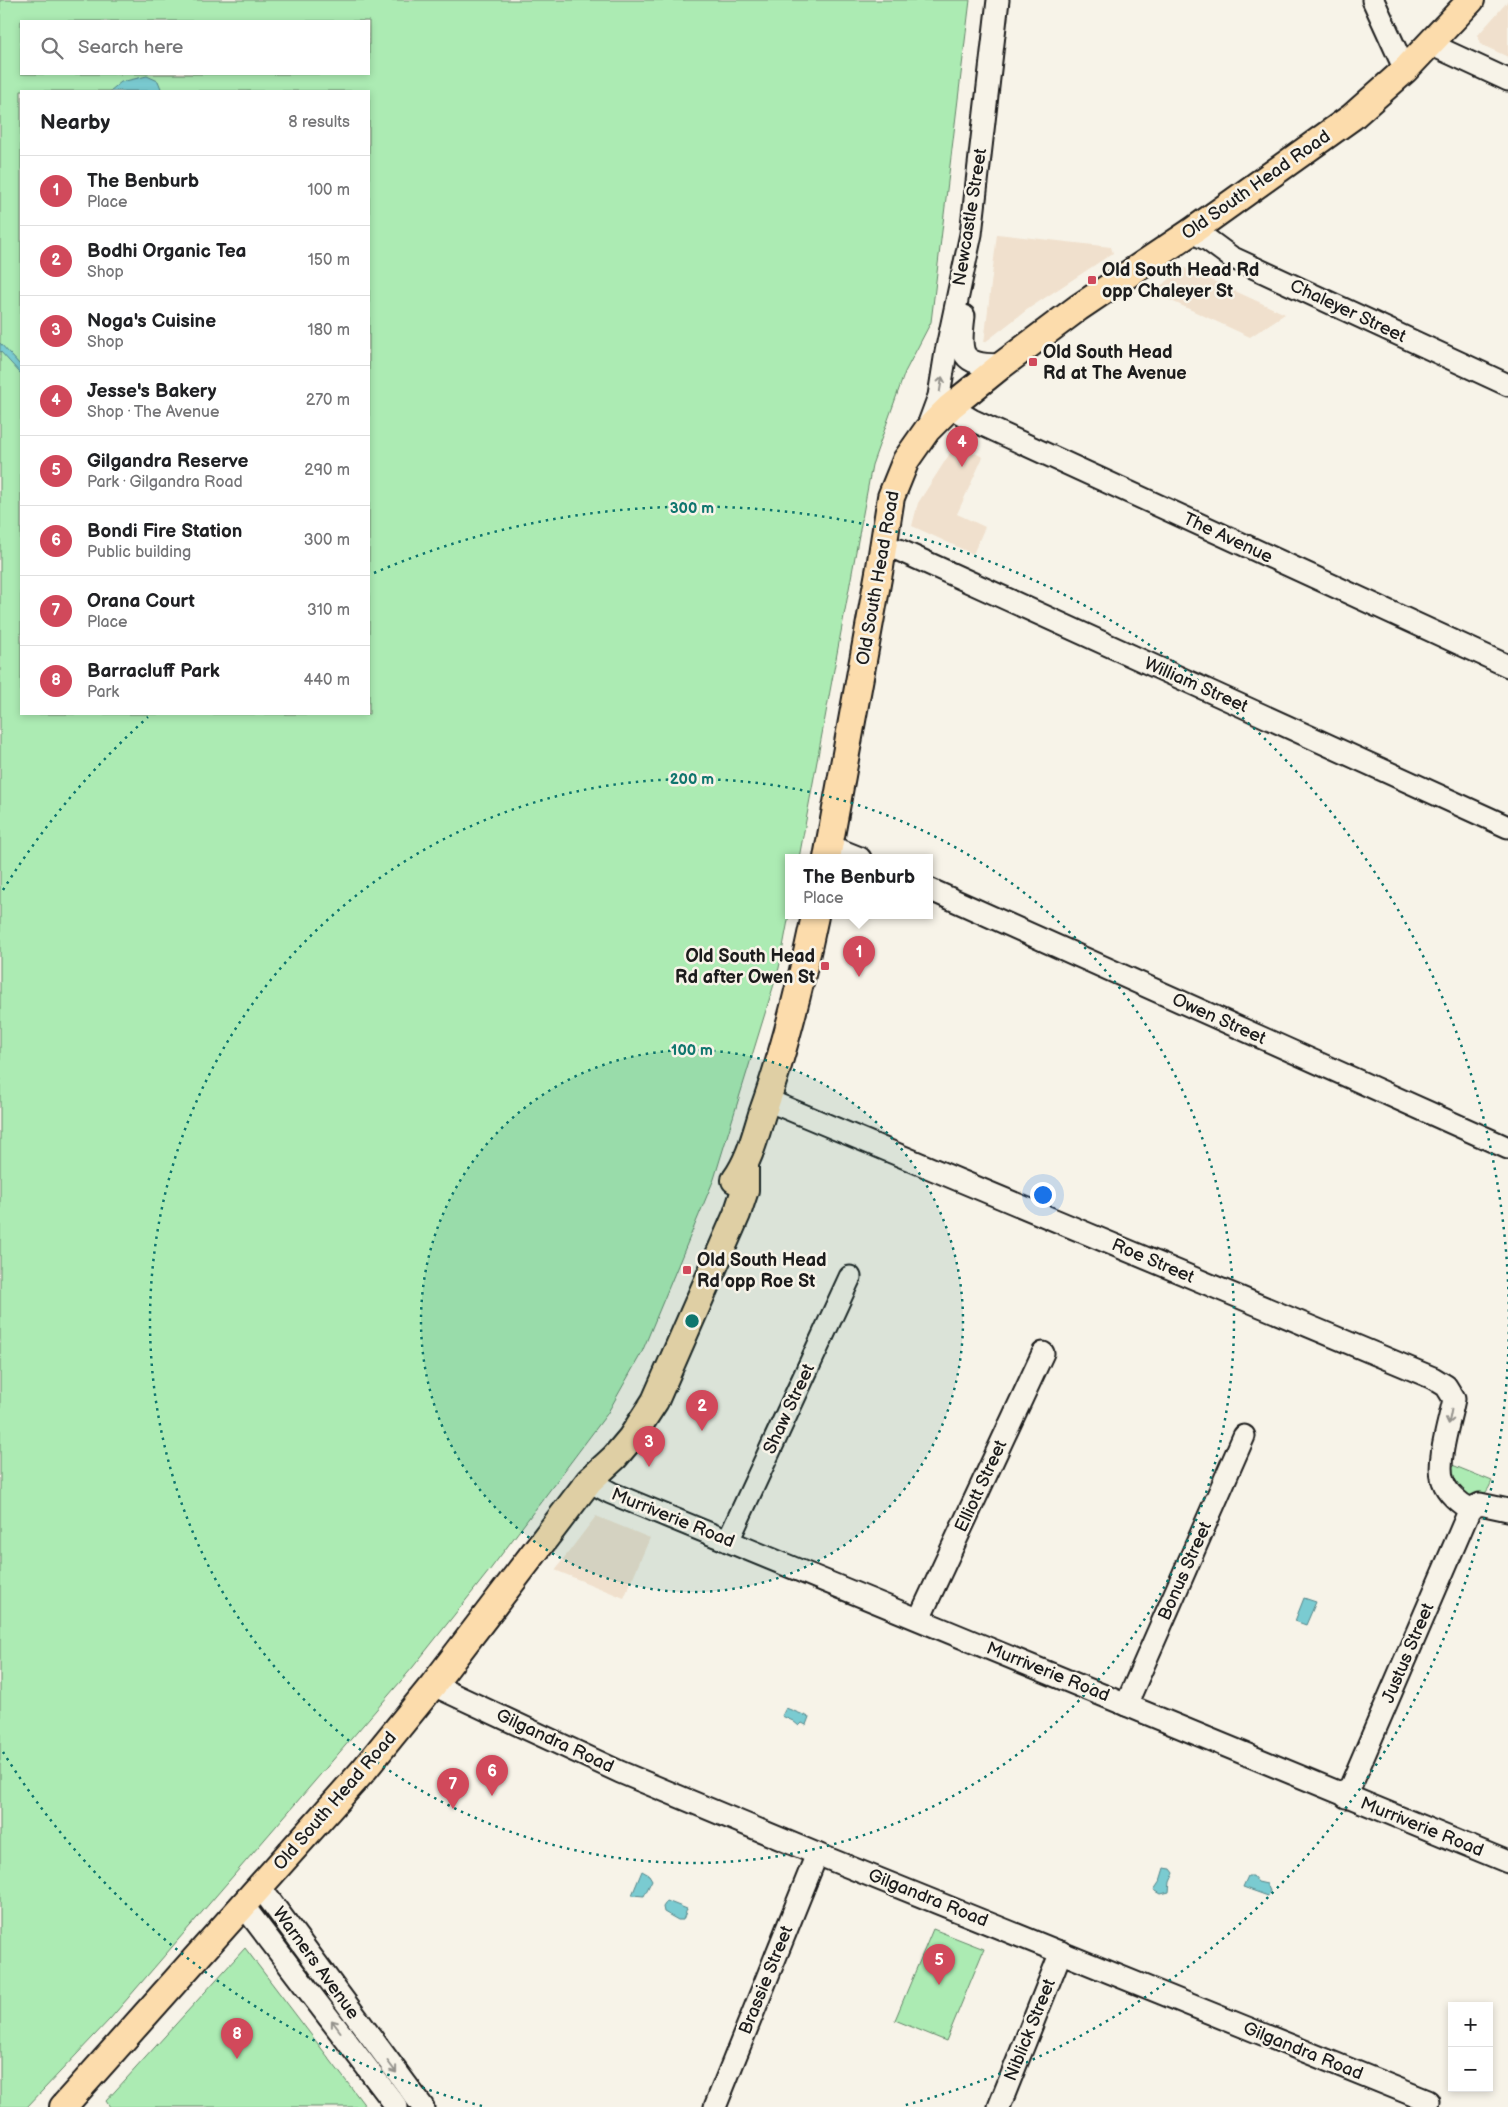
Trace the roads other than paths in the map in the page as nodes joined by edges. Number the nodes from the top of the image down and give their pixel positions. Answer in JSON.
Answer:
{"nodes":[{"id":1,"x":998,"y":0,"type":"edge"},
{"id":2,"x":1373,"y":0,"type":"edge"},
{"id":3,"x":1472,"y":0,"type":"edge"},
{"id":4,"x":1430,"y":44,"type":"junction"},
{"id":5,"x":1405,"y":70,"type":"junction"},
{"id":6,"x":1508,"y":80,"type":"edge"},
{"id":7,"x":1191,"y":232,"type":"junction"},
{"id":8,"x":971,"y":234,"type":"junction"},
{"id":9,"x":1002,"y":365,"type":"junction"},
{"id":10,"x":1508,"y":385,"type":"edge"},
{"id":11,"x":950,"y":407,"type":"junction"},
{"id":12,"x":926,"y":430,"type":"junction"},
{"id":13,"x":883,"y":547,"type":"junction"},
{"id":14,"x":1508,"y":666,"type":"edge"},
{"id":15,"x":1508,"y":827,"type":"edge"},
{"id":16,"x":828,"y":852,"type":"edge"},
{"id":17,"x":933,"y":891,"type":"edge"},
{"id":18,"x":814,"y":919,"type":"edge"},
{"id":19,"x":767,"y":1100,"type":"junction"},
{"id":20,"x":1508,"y":1148,"type":"edge"},
{"id":21,"x":850,"y":1278,"type":"dead end"},
{"id":22,"x":1043,"y":1353,"type":"dead end"},
{"id":23,"x":1244,"y":1436,"type":"dead end"},
{"id":24,"x":589,"y":1481,"type":"junction"},
{"id":25,"x":1470,"y":1510,"type":"junction"},
{"id":26,"x":1508,"y":1510,"type":"edge"},
{"id":27,"x":728,"y":1541,"type":"junction"},
{"id":28,"x":919,"y":1619,"type":"junction"},
{"id":29,"x":433,"y":1684,"type":"junction"},
{"id":30,"x":1126,"y":1705,"type":"junction"},
{"id":31,"x":1346,"y":1797,"type":"junction"},
{"id":32,"x":817,"y":1854,"type":"junction"},
{"id":33,"x":1508,"y":1862,"type":"edge"},
{"id":34,"x":252,"y":1896,"type":"junction"},
{"id":35,"x":1061,"y":1952,"type":"junction"},
{"id":36,"x":364,"y":2046,"type":"junction"},
{"id":37,"x":1428,"y":2101,"type":"dead end"},
{"id":38,"x":63,"y":2107,"type":"edge"},
{"id":39,"x":397,"y":2107,"type":"edge"},
{"id":40,"x":423,"y":2107,"type":"edge"},
{"id":41,"x":715,"y":2107,"type":"edge"},
{"id":42,"x":999,"y":2107,"type":"edge"}],
"edges":[{"from":1,"to":8,"type":"street","name":"Newcastle Street"},
{"from":2,"to":5,"type":"street"},
{"from":3,"to":4,"type":"main road","name":"Old South Head Road"},
{"from":4,"to":5,"type":"main road","name":"Old South Head Road"},
{"from":4,"to":6,"type":"street"},
{"from":5,"to":7,"type":"main road","name":"Old South Head Road"},
{"from":7,"to":9,"type":"main road","name":"Old South Head Road"},
{"from":7,"to":10,"type":"street","name":"Chaleyer Street"},
{"from":8,"to":9,"type":"street"},
{"from":12,"to":8,"type":"street","name":"Newcastle Street","one_way":true},
{"from":9,"to":11,"type":"main road","name":"Old South Head Road"},
{"from":11,"to":12,"type":"main road","name":"Old South Head Road"},
{"from":11,"to":14,"type":"street","name":"The Avenue"},
{"from":12,"to":13,"type":"main road","name":"Old South Head Road"},
{"from":13,"to":15,"type":"street","name":"William Street"},
{"from":13,"to":16,"type":"main road","name":"Old South Head Road"},
{"from":17,"to":20,"type":"street","name":"Owen Street"},
{"from":18,"to":19,"type":"main road","name":"Old South Head Road"},
{"from":19,"to":24,"type":"main road","name":"Old South Head Road"},
{"from":19,"to":25,"type":"street","name":"Roe Street","one_way":true},
{"from":21,"to":27,"type":"street","name":"Shaw Street"},
{"from":22,"to":28,"type":"street","name":"Elliott Street"},
{"from":23,"to":30,"type":"street","name":"Bonus Street"},
{"from":24,"to":27,"type":"street","name":"Murriverie Road"},
{"from":24,"to":29,"type":"main road","name":"Old South Head Road"},
{"from":25,"to":26,"type":"street"},
{"from":25,"to":31,"type":"street","name":"Justus Street"},
{"from":27,"to":28,"type":"street","name":"Murriverie Road"},
{"from":28,"to":30,"type":"street","name":"Murriverie Road"},
{"from":29,"to":32,"type":"street","name":"Gilgandra Road"},
{"from":29,"to":34,"type":"main road","name":"Old South Head Road"},
{"from":30,"to":31,"type":"street","name":"Murriverie Road"},
{"from":31,"to":33,"type":"street","name":"Murriverie Road"},
{"from":32,"to":35,"type":"street","name":"Gilgandra Road"},
{"from":32,"to":41,"type":"street","name":"Brassie Street"},
{"from":34,"to":36,"type":"street","name":"Warners Avenue"},
{"from":34,"to":38,"type":"main road","name":"Old South Head Road"},
{"from":35,"to":37,"type":"street","name":"Gilgandra Road"},
{"from":35,"to":42,"type":"street","name":"Niblick Street"},
{"from":36,"to":39,"type":"street","name":"Warners Avenue"},
{"from":36,"to":40,"type":"street","name":"Warners Avenue","one_way":true}]}
